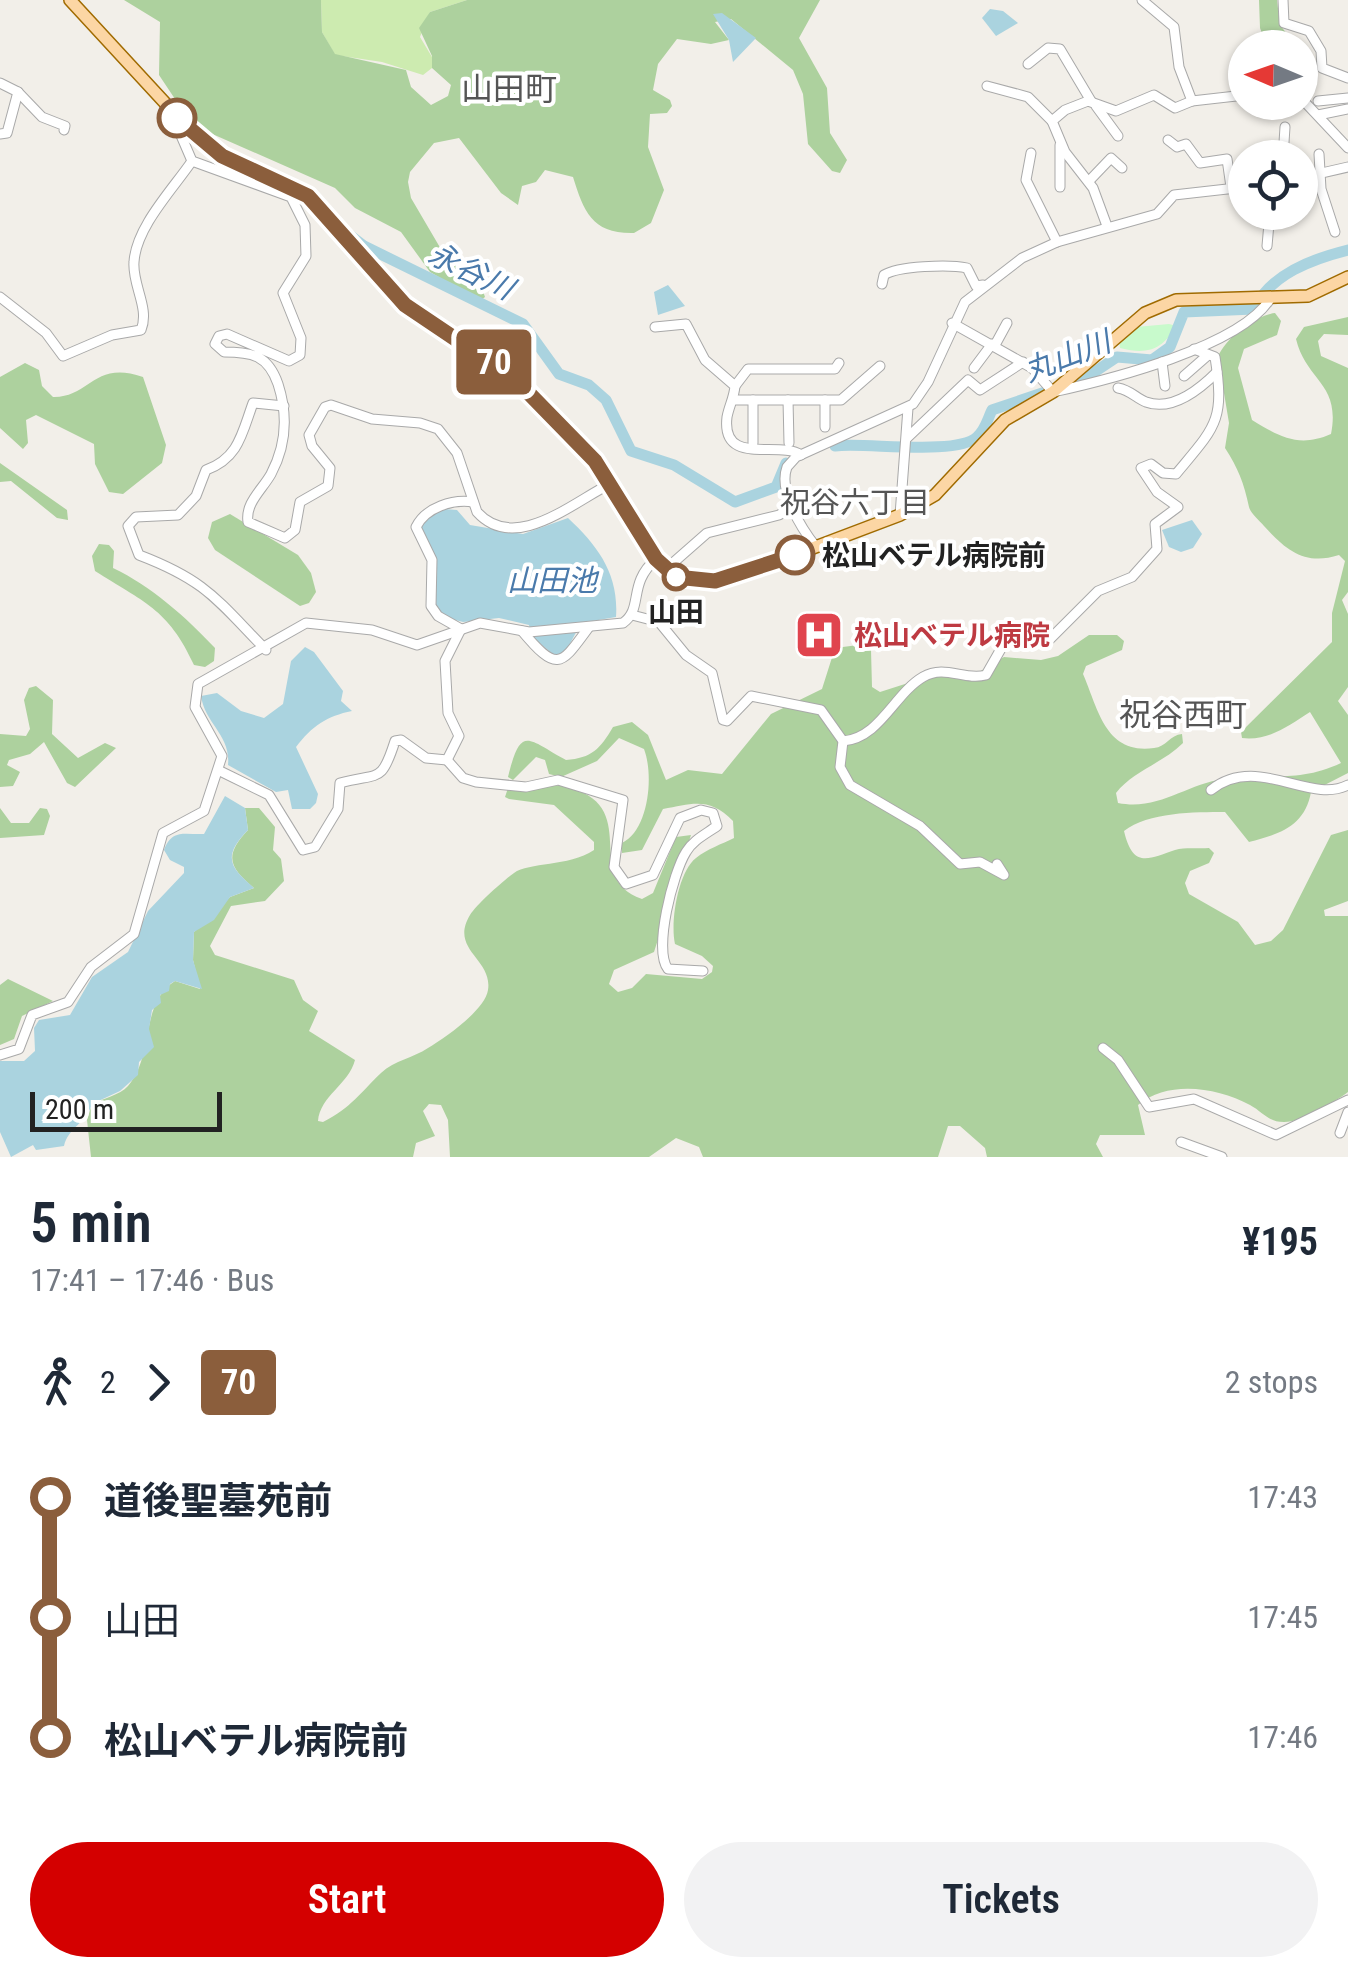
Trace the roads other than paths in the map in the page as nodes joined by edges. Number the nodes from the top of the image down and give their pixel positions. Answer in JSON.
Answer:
{"nodes":[{"id":1,"x":70,"y":0,"type":"edge"},
{"id":2,"x":1142,"y":0,"type":"edge"},
{"id":3,"x":1283,"y":0,"type":"edge"},
{"id":4,"x":1028,"y":64,"type":"dead end"},
{"id":5,"x":1348,"y":78,"type":"edge"},
{"id":6,"x":0,"y":83,"type":"edge"},
{"id":7,"x":987,"y":86,"type":"dead end"},
{"id":8,"x":18,"y":92,"type":"junction"},
{"id":9,"x":1228,"y":97,"type":"edge"},
{"id":10,"x":1348,"y":98,"type":"edge"},
{"id":11,"x":1318,"y":100,"type":"dead end"},
{"id":12,"x":1092,"y":101,"type":"junction"},
{"id":13,"x":1192,"y":101,"type":"junction"},
{"id":14,"x":170,"y":110,"type":"junction"},
{"id":15,"x":1348,"y":110,"type":"edge"},
{"id":16,"x":1318,"y":115,"type":"joint"},
{"id":17,"x":1052,"y":121,"type":"junction"},
{"id":18,"x":1284,"y":126,"type":"dead end"},
{"id":19,"x":64,"y":130,"type":"dead end"},
{"id":20,"x":0,"y":134,"type":"edge"},
{"id":21,"x":1118,"y":136,"type":"dead end"},
{"id":22,"x":1168,"y":140,"type":"dead end"},
{"id":23,"x":1284,"y":140,"type":"edge"},
{"id":24,"x":1061,"y":143,"type":"junction"},
{"id":25,"x":1348,"y":148,"type":"edge"},
{"id":26,"x":1031,"y":152,"type":"dead end"},
{"id":27,"x":1319,"y":154,"type":"dead end"},
{"id":28,"x":192,"y":161,"type":"junction"},
{"id":29,"x":1228,"y":165,"type":"edge"},
{"id":30,"x":1348,"y":167,"type":"edge"},
{"id":31,"x":1122,"y":168,"type":"dead end"},
{"id":32,"x":1319,"y":175,"type":"junction"},
{"id":33,"x":1089,"y":182,"type":"junction"},
{"id":34,"x":1060,"y":187,"type":"dead end"},
{"id":35,"x":1228,"y":187,"type":"edge"},
{"id":36,"x":1107,"y":226,"type":"junction"},
{"id":37,"x":1268,"y":230,"type":"edge"},
{"id":38,"x":1334,"y":232,"type":"dead end"},
{"id":39,"x":1057,"y":242,"type":"junction"},
{"id":40,"x":1267,"y":246,"type":"dead end"},
{"id":41,"x":1348,"y":277,"type":"edge"},
{"id":42,"x":882,"y":284,"type":"dead end"},
{"id":43,"x":984,"y":288,"type":"junction"},
{"id":44,"x":0,"y":297,"type":"edge"},
{"id":45,"x":1270,"y":299,"type":"junction"},
{"id":46,"x":952,"y":323,"type":"junction"},
{"id":47,"x":1007,"y":323,"type":"dead end"},
{"id":48,"x":655,"y":327,"type":"dead end"},
{"id":49,"x":994,"y":344,"type":"junction"},
{"id":50,"x":1194,"y":348,"type":"junction"},
{"id":51,"x":1208,"y":354,"type":"junction"},
{"id":52,"x":1024,"y":362,"type":"junction"},
{"id":53,"x":1162,"y":362,"type":"junction"},
{"id":54,"x":839,"y":363,"type":"dead end"},
{"id":55,"x":880,"y":366,"type":"dead end"},
{"id":56,"x":974,"y":368,"type":"dead end"},
{"id":57,"x":1217,"y":372,"type":"junction"},
{"id":58,"x":1184,"y":376,"type":"dead end"},
{"id":59,"x":735,"y":386,"type":"junction"},
{"id":60,"x":1166,"y":386,"type":"dead end"},
{"id":61,"x":1118,"y":388,"type":"dead end"},
{"id":62,"x":1053,"y":392,"type":"junction"},
{"id":63,"x":734,"y":400,"type":"junction"},
{"id":64,"x":753,"y":400,"type":"junction"},
{"id":65,"x":788,"y":400,"type":"junction"},
{"id":66,"x":825,"y":400,"type":"junction"},
{"id":67,"x":284,"y":406,"type":"junction"},
{"id":68,"x":908,"y":408,"type":"junction"},
{"id":69,"x":824,"y":427,"type":"dead end"},
{"id":70,"x":908,"y":438,"type":"junction"},
{"id":71,"x":753,"y":443,"type":"dead end"},
{"id":72,"x":789,"y":443,"type":"dead end"},
{"id":73,"x":801,"y":455,"type":"junction"},
{"id":74,"x":801,"y":483,"type":"dead end"},
{"id":75,"x":610,"y":484,"type":"junction"},
{"id":76,"x":786,"y":489,"type":"junction"},
{"id":77,"x":473,"y":502,"type":"junction"},
{"id":78,"x":794,"y":506,"type":"junction"},
{"id":79,"x":900,"y":514,"type":"junction"},
{"id":80,"x":816,"y":546,"type":"junction"},
{"id":81,"x":661,"y":564,"type":"junction"},
{"id":82,"x":632,"y":615,"type":"junction"},
{"id":83,"x":585,"y":628,"type":"junction"},
{"id":84,"x":460,"y":629,"type":"junction"},
{"id":85,"x":526,"y":631,"type":"junction"},
{"id":86,"x":266,"y":650,"type":"junction"},
{"id":87,"x":843,"y":741,"type":"junction"},
{"id":88,"x":447,"y":760,"type":"junction"},
{"id":89,"x":220,"y":771,"type":"junction"},
{"id":90,"x":1348,"y":785,"type":"edge"},
{"id":91,"x":1212,"y":790,"type":"dead end"},
{"id":92,"x":997,"y":864,"type":"dead end"},
{"id":93,"x":703,"y":971,"type":"dead end"},
{"id":94,"x":1103,"y":1048,"type":"dead end"},
{"id":95,"x":0,"y":1055,"type":"edge"},
{"id":96,"x":1348,"y":1100,"type":"edge"},
{"id":97,"x":1348,"y":1112,"type":"edge"},
{"id":98,"x":1340,"y":1133,"type":"dead end"},
{"id":99,"x":1182,"y":1142,"type":"dead end"},
{"id":100,"x":1222,"y":1157,"type":"edge"}],
"edges":[{"from":1,"to":14,"type":"main road"},
{"from":2,"to":13,"type":"street"},
{"from":3,"to":5,"type":"street"},
{"from":4,"to":12,"type":"street"},
{"from":6,"to":8,"type":"street"},
{"from":7,"to":17,"type":"street"},
{"from":8,"to":19,"type":"street"},
{"from":8,"to":20,"type":"street"},
{"from":9,"to":13,"type":"street"},
{"from":10,"to":11,"type":"street"},
{"from":12,"to":13,"type":"street"},
{"from":12,"to":17,"type":"street"},
{"from":12,"to":21,"type":"street"},
{"from":14,"to":28,"type":"street"},
{"from":14,"to":75,"type":"main road"},
{"from":15,"to":16,"type":"street"},
{"from":16,"to":25,"type":"street"},
{"from":17,"to":24,"type":"street"},
{"from":18,"to":23,"type":"street"},
{"from":22,"to":29,"type":"street"},
{"from":24,"to":33,"type":"street"},
{"from":24,"to":34,"type":"street"},
{"from":26,"to":39,"type":"street"},
{"from":27,"to":32,"type":"street"},
{"from":28,"to":44,"type":"street"},
{"from":28,"to":67,"type":"street"},
{"from":30,"to":32,"type":"street"},
{"from":31,"to":33,"type":"street"},
{"from":32,"to":38,"type":"street"},
{"from":33,"to":36,"type":"street"},
{"from":35,"to":36,"type":"street"},
{"from":36,"to":39,"type":"street"},
{"from":37,"to":40,"type":"street"},
{"from":39,"to":43,"type":"street"},
{"from":41,"to":45,"type":"main road"},
{"from":42,"to":43,"type":"street"},
{"from":43,"to":46,"type":"street"},
{"from":45,"to":50,"type":"street"},
{"from":45,"to":62,"type":"main road"},
{"from":46,"to":49,"type":"street"},
{"from":46,"to":68,"type":"street"},
{"from":47,"to":49,"type":"street"},
{"from":48,"to":59,"type":"street"},
{"from":49,"to":52,"type":"street"},
{"from":49,"to":56,"type":"street"},
{"from":50,"to":51,"type":"street"},
{"from":50,"to":53,"type":"street"},
{"from":51,"to":57,"type":"street"},
{"from":51,"to":58,"type":"street"},
{"from":52,"to":62,"type":"street"},
{"from":52,"to":70,"type":"street"},
{"from":53,"to":60,"type":"street"},
{"from":53,"to":62,"type":"street"},
{"from":54,"to":59,"type":"street"},
{"from":55,"to":66,"type":"street"},
{"from":57,"to":61,"type":"street"},
{"from":57,"to":87,"type":"street"},
{"from":59,"to":63,"type":"street"},
{"from":62,"to":79,"type":"main road"},
{"from":63,"to":64,"type":"street"},
{"from":63,"to":73,"type":"street"},
{"from":64,"to":65,"type":"street"},
{"from":64,"to":71,"type":"street"},
{"from":65,"to":66,"type":"street"},
{"from":65,"to":72,"type":"street"},
{"from":66,"to":69,"type":"street"},
{"from":67,"to":77,"type":"street"},
{"from":67,"to":86,"type":"street"},
{"from":68,"to":70,"type":"street"},
{"from":68,"to":73,"type":"street"},
{"from":70,"to":79,"type":"street"},
{"from":73,"to":76,"type":"street"},
{"from":74,"to":76,"type":"street"},
{"from":75,"to":77,"type":"street"},
{"from":75,"to":81,"type":"main road"},
{"from":76,"to":78,"type":"street"},
{"from":77,"to":84,"type":"street"},
{"from":78,"to":80,"type":"street"},
{"from":78,"to":81,"type":"street"},
{"from":79,"to":80,"type":"main road"},
{"from":80,"to":81,"type":"main road"},
{"from":81,"to":82,"type":"street"},
{"from":82,"to":83,"type":"street"},
{"from":82,"to":87,"type":"street"},
{"from":83,"to":85,"type":"street"},
{"from":83,"to":85,"type":"street"},
{"from":84,"to":85,"type":"street"},
{"from":84,"to":86,"type":"street"},
{"from":84,"to":88,"type":"street"},
{"from":86,"to":89,"type":"street"},
{"from":87,"to":92,"type":"street"},
{"from":88,"to":89,"type":"street"},
{"from":88,"to":93,"type":"street"},
{"from":89,"to":95,"type":"street"},
{"from":90,"to":91,"type":"street"},
{"from":94,"to":96,"type":"street"},
{"from":97,"to":98,"type":"street"},
{"from":99,"to":100,"type":"street"}]}
